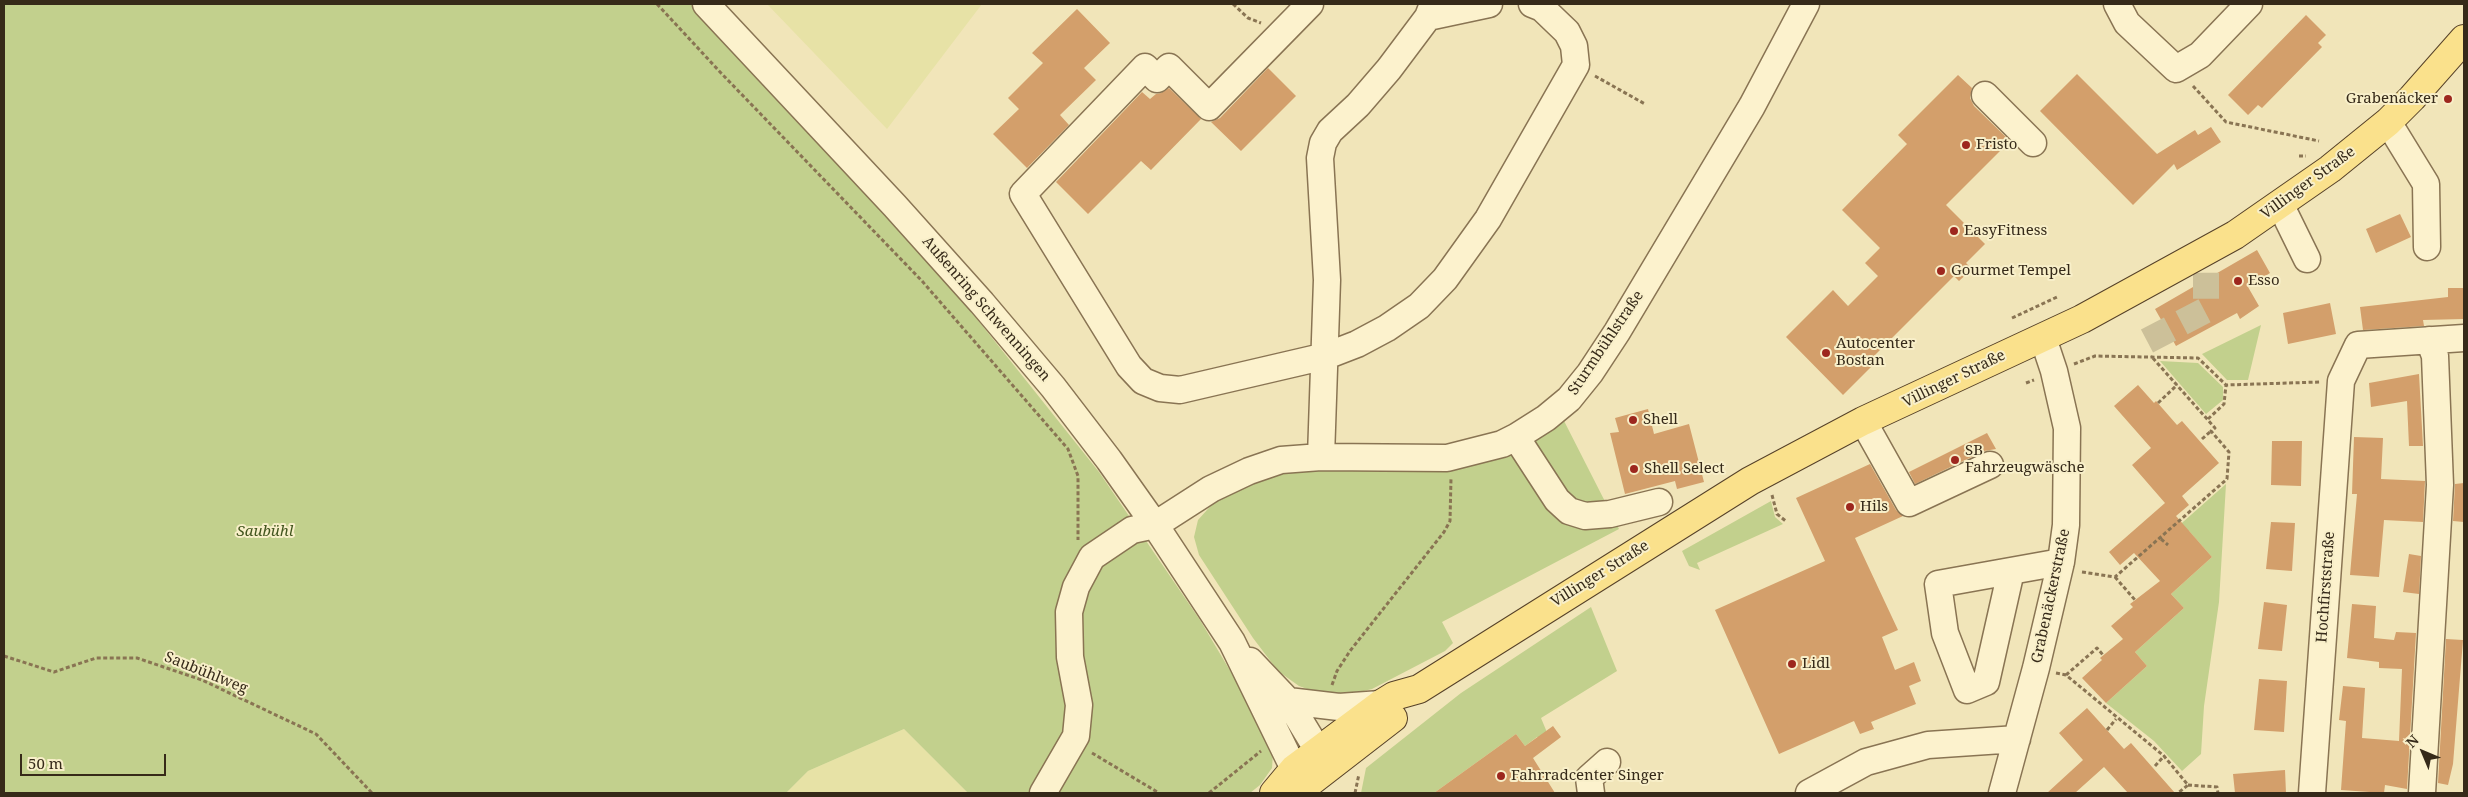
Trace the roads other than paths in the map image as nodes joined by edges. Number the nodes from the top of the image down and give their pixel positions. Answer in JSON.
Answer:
{"nodes":[{"id":1,"x":706,"y":4,"type":"edge"},
{"id":2,"x":1310,"y":4,"type":"edge"},
{"id":3,"x":1489,"y":4,"type":"edge"},
{"id":4,"x":1532,"y":4,"type":"edge"},
{"id":5,"x":1806,"y":4,"type":"edge"},
{"id":6,"x":2117,"y":4,"type":"edge"},
{"id":7,"x":2249,"y":4,"type":"edge"},
{"id":8,"x":1431,"y":10,"type":"edge"},
{"id":9,"x":2464,"y":38,"type":"edge"},
{"id":10,"x":1985,"y":95,"type":"dead end"},
{"id":11,"x":2388,"y":122,"type":"junction"},
{"id":12,"x":2033,"y":143,"type":"dead end"},
{"id":13,"x":2280,"y":204,"type":"junction"},
{"id":14,"x":2427,"y":247,"type":"dead end"},
{"id":15,"x":2307,"y":259,"type":"dead end"},
{"id":16,"x":2042,"y":338,"type":"junction"},
{"id":17,"x":2464,"y":338,"type":"edge"},
{"id":18,"x":2429,"y":340,"type":"junction"},
{"id":19,"x":1326,"y":356,"type":"junction"},
{"id":20,"x":1863,"y":421,"type":"junction"},
{"id":21,"x":1516,"y":437,"type":"junction"},
{"id":22,"x":1321,"y":457,"type":"junction"},
{"id":23,"x":1990,"y":465,"type":"dead end"},
{"id":24,"x":1155,"y":525,"type":"junction"},
{"id":25,"x":1670,"y":530,"type":"junction"},
{"id":26,"x":2060,"y":565,"type":"junction"},
{"id":27,"x":2011,"y":572,"type":"dead end"},
{"id":28,"x":1232,"y":642,"type":"junction"},
{"id":29,"x":1419,"y":689,"type":"junction"},
{"id":30,"x":1288,"y":701,"type":"junction"},
{"id":31,"x":1381,"y":704,"type":"junction"},
{"id":32,"x":2017,"y":739,"type":"junction"},
{"id":33,"x":1323,"y":759,"type":"junction"},
{"id":34,"x":1607,"y":762,"type":"dead end"},
{"id":35,"x":1295,"y":783,"type":"edge"},
{"id":36,"x":1043,"y":793,"type":"edge"},
{"id":37,"x":1274,"y":793,"type":"edge"},
{"id":38,"x":1591,"y":793,"type":"edge"},
{"id":39,"x":1809,"y":793,"type":"edge"},
{"id":40,"x":2002,"y":793,"type":"edge"},
{"id":41,"x":2312,"y":793,"type":"edge"},
{"id":42,"x":2422,"y":793,"type":"edge"}],
"edges":[{"from":1,"to":24,"type":"street","name":"Außenring Schwenningen"},
{"from":2,"to":19,"type":"street"},
{"from":3,"to":8,"type":"street"},
{"from":4,"to":19,"type":"street"},
{"from":5,"to":21,"type":"street","name":"Sturmbühlstraße"},
{"from":6,"to":7,"type":"street"},
{"from":8,"to":19,"type":"street"},
{"from":9,"to":11,"type":"main road","name":"Villinger Straße"},
{"from":10,"to":12,"type":"street"},
{"from":11,"to":13,"type":"main road","name":"Villinger Straße"},
{"from":11,"to":14,"type":"street"},
{"from":13,"to":15,"type":"street"},
{"from":13,"to":16,"type":"main road","name":"Villinger Straße"},
{"from":16,"to":20,"type":"main road","name":"Villinger Straße"},
{"from":16,"to":26,"type":"street","name":"Grabenäckerstraße"},
{"from":17,"to":18,"type":"street"},
{"from":18,"to":41,"type":"street","name":"Hochfirststraße"},
{"from":18,"to":42,"type":"street"},
{"from":19,"to":22,"type":"street"},
{"from":20,"to":23,"type":"street"},
{"from":20,"to":25,"type":"main road","name":"Villinger Straße"},
{"from":21,"to":22,"type":"street","name":"Sturmbühlstraße"},
{"from":21,"to":25,"type":"street"},
{"from":22,"to":24,"type":"street","name":"Sturmbühlstraße"},
{"from":24,"to":28,"type":"street","name":"Außenring Schwenningen"},
{"from":24,"to":36,"type":"street","name":"Sturmbühlstraße"},
{"from":25,"to":29,"type":"main road","name":"Villinger Straße"},
{"from":26,"to":27,"type":"street"},
{"from":26,"to":32,"type":"street","name":"Grabenäckerstraße"},
{"from":28,"to":30,"type":"street","name":"Außenring Schwenningen"},
{"from":28,"to":35,"type":"street","name":"Außenring Schwenningen"},
{"from":29,"to":31,"type":"main road","name":"Villinger Straße"},
{"from":29,"to":33,"type":"main road","name":"Villinger Straße"},
{"from":30,"to":31,"type":"street"},
{"from":30,"to":33,"type":"street","name":"Außenring Schwenningen"},
{"from":31,"to":33,"type":"main road","name":"Villinger Straße"},
{"from":32,"to":39,"type":"street"},
{"from":32,"to":40,"type":"street","name":"Grabenäckerstraße"},
{"from":33,"to":35,"type":"main road","name":"Villinger Straße"},
{"from":34,"to":38,"type":"street"},
{"from":35,"to":37,"type":"main road","name":"Villinger Straße"}]}
